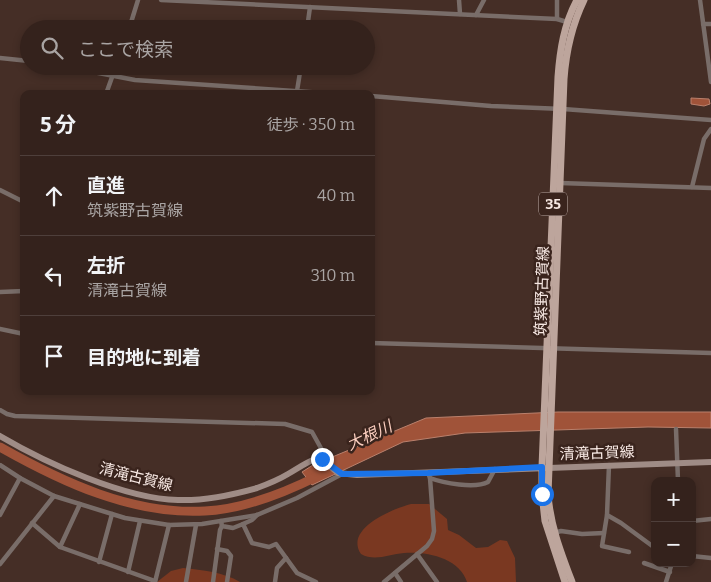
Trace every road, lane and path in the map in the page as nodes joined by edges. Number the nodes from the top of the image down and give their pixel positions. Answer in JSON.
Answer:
{"nodes":[{"id":1,"x":138,"y":0,"type":"edge"},
{"id":2,"x":161,"y":0,"type":"edge"},
{"id":3,"x":459,"y":0,"type":"edge"},
{"id":4,"x":484,"y":0,"type":"edge"},
{"id":5,"x":557,"y":0,"type":"edge"},
{"id":6,"x":577,"y":0,"type":"edge"},
{"id":7,"x":584,"y":0,"type":"edge"},
{"id":8,"x":700,"y":0,"type":"edge"},
{"id":9,"x":310,"y":7,"type":"junction"},
{"id":10,"x":460,"y":14,"type":"junction"},
{"id":11,"x":476,"y":15,"type":"junction"},
{"id":12,"x":557,"y":19,"type":"junction"},
{"id":13,"x":131,"y":20,"type":"edge"},
{"id":14,"x":308,"y":20,"type":"edge"},
{"id":15,"x":568,"y":22,"type":"junction"},
{"id":16,"x":703,"y":24,"type":"junction"},
{"id":17,"x":711,"y":24,"type":"edge"},
{"id":18,"x":0,"y":58,"type":"edge"},
{"id":19,"x":20,"y":60,"type":"edge"},
{"id":20,"x":107,"y":75,"type":"edge"},
{"id":21,"x":299,"y":75,"type":"edge"},
{"id":22,"x":112,"y":76,"type":"junction"},
{"id":23,"x":711,"y":82,"type":"edge"},
{"id":24,"x":107,"y":90,"type":"edge"},
{"id":25,"x":281,"y":90,"type":"edge"},
{"id":26,"x":296,"y":90,"type":"edge"},
{"id":27,"x":375,"y":96,"type":"edge"},
{"id":28,"x":559,"y":110,"type":"junction"},
{"id":29,"x":711,"y":120,"type":"edge"},
{"id":30,"x":711,"y":128,"type":"edge"},
{"id":31,"x":557,"y":183,"type":"junction"},
{"id":32,"x":692,"y":187,"type":"junction"},
{"id":33,"x":711,"y":188,"type":"edge"},
{"id":34,"x":0,"y":190,"type":"edge"},
{"id":35,"x":20,"y":200,"type":"edge"},
{"id":36,"x":20,"y":291,"type":"edge"},
{"id":37,"x":0,"y":292,"type":"edge"},
{"id":38,"x":0,"y":329,"type":"edge"},
{"id":39,"x":20,"y":333,"type":"edge"},
{"id":40,"x":375,"y":343,"type":"edge"},
{"id":41,"x":550,"y":347,"type":"junction"},
{"id":42,"x":711,"y":353,"type":"edge"},
{"id":43,"x":0,"y":410,"type":"edge"},
{"id":44,"x":676,"y":429,"type":"dead end"},
{"id":45,"x":0,"y":436,"type":"edge"},
{"id":46,"x":323,"y":460,"type":"junction"},
{"id":47,"x":677,"y":462,"type":"junction"},
{"id":48,"x":711,"y":462,"type":"edge"},
{"id":49,"x":609,"y":464,"type":"junction"},
{"id":50,"x":0,"y":465,"type":"edge"},
{"id":51,"x":546,"y":467,"type":"junction"},
{"id":52,"x":495,"y":469,"type":"junction"},
{"id":53,"x":340,"y":474,"type":"junction"},
{"id":54,"x":429,"y":476,"type":"junction"},
{"id":55,"x":678,"y":477,"type":"edge"},
{"id":56,"x":20,"y":478,"type":"junction"},
{"id":57,"x":54,"y":496,"type":"junction"},
{"id":58,"x":80,"y":504,"type":"junction"},
{"id":59,"x":112,"y":514,"type":"junction"},
{"id":60,"x":0,"y":515,"type":"edge"},
{"id":61,"x":257,"y":515,"type":"junction"},
{"id":62,"x":607,"y":515,"type":"junction"},
{"id":63,"x":711,"y":519,"type":"edge"},
{"id":64,"x":696,"y":520,"type":"edge"},
{"id":65,"x":140,"y":521,"type":"junction"},
{"id":66,"x":32,"y":523,"type":"junction"},
{"id":67,"x":221,"y":524,"type":"junction"},
{"id":68,"x":243,"y":524,"type":"junction"},
{"id":69,"x":169,"y":525,"type":"junction"},
{"id":70,"x":196,"y":525,"type":"junction"},
{"id":71,"x":554,"y":533,"type":"junction"},
{"id":72,"x":604,"y":533,"type":"junction"},
{"id":73,"x":651,"y":545,"type":"edge"},
{"id":74,"x":60,"y":547,"type":"junction"},
{"id":75,"x":217,"y":549,"type":"junction"},
{"id":76,"x":629,"y":552,"type":"dead end"},
{"id":77,"x":417,"y":554,"type":"junction"},
{"id":78,"x":696,"y":556,"type":"edge"},
{"id":79,"x":286,"y":558,"type":"junction"},
{"id":80,"x":711,"y":558,"type":"edge"},
{"id":81,"x":99,"y":562,"type":"junction"},
{"id":82,"x":644,"y":563,"type":"dead end"},
{"id":83,"x":0,"y":564,"type":"edge"},
{"id":84,"x":671,"y":567,"type":"edge"},
{"id":85,"x":128,"y":572,"type":"junction"},
{"id":86,"x":670,"y":572,"type":"junction"},
{"id":87,"x":395,"y":573,"type":"junction"},
{"id":88,"x":155,"y":582,"type":"edge"},
{"id":89,"x":186,"y":582,"type":"edge"},
{"id":90,"x":212,"y":582,"type":"edge"},
{"id":91,"x":228,"y":582,"type":"edge"},
{"id":92,"x":275,"y":582,"type":"edge"},
{"id":93,"x":316,"y":582,"type":"edge"},
{"id":94,"x":384,"y":582,"type":"edge"},
{"id":95,"x":401,"y":582,"type":"edge"},
{"id":96,"x":437,"y":582,"type":"edge"},
{"id":97,"x":565,"y":582,"type":"edge"},
{"id":98,"x":572,"y":582,"type":"edge"},
{"id":99,"x":666,"y":582,"type":"edge"}],
"edges":[{"from":1,"to":13,"type":"street"},
{"from":2,"to":9,"type":"street"},
{"from":3,"to":10,"type":"street"},
{"from":4,"to":11,"type":"street"},
{"from":5,"to":12,"type":"street"},
{"from":6,"to":15,"type":"main road","name":"筑紫野古賀線","number":"35"},
{"from":7,"to":28,"type":"main road","name":"筑紫野古賀線","number":"35"},
{"from":8,"to":16,"type":"street"},
{"from":9,"to":10,"type":"street"},
{"from":9,"to":14,"type":"street"},
{"from":10,"to":11,"type":"street"},
{"from":11,"to":12,"type":"street"},
{"from":12,"to":15,"type":"street"},
{"from":15,"to":28,"type":"main road","name":"筑紫野古賀線","number":"35"},
{"from":16,"to":17,"type":"street"},
{"from":16,"to":23,"type":"street"},
{"from":18,"to":19,"type":"street"},
{"from":20,"to":22,"type":"street"},
{"from":21,"to":26,"type":"street"},
{"from":22,"to":24,"type":"street"},
{"from":22,"to":25,"type":"street"},
{"from":27,"to":28,"type":"street"},
{"from":28,"to":29,"type":"street"},
{"from":28,"to":31,"type":"main road","name":"筑紫野古賀線","number":"35"},
{"from":30,"to":32,"type":"street"},
{"from":31,"to":32,"type":"street"},
{"from":31,"to":41,"type":"main road","name":"筑紫野古賀線","number":"35"},
{"from":32,"to":33,"type":"street"},
{"from":34,"to":35,"type":"street"},
{"from":36,"to":37,"type":"street"},
{"from":38,"to":39,"type":"street"},
{"from":40,"to":41,"type":"street"},
{"from":41,"to":42,"type":"street"},
{"from":41,"to":51,"type":"main road","name":"筑紫野古賀線","number":"35"},
{"from":43,"to":46,"type":"street"},
{"from":44,"to":47,"type":"street"},
{"from":45,"to":46,"type":"main road","name":"清滝古賀線"},
{"from":46,"to":53,"type":"main road"},
{"from":47,"to":48,"type":"main road","name":"清滝古賀線"},
{"from":47,"to":49,"type":"main road","name":"清滝古賀線"},
{"from":47,"to":55,"type":"street"},
{"from":49,"to":51,"type":"main road","name":"清滝古賀線"},
{"from":49,"to":62,"type":"street"},
{"from":50,"to":56,"type":"street"},
{"from":51,"to":52,"type":"main road","name":"清滝古賀線"},
{"from":51,"to":71,"type":"main road","name":"筑紫野古賀線","number":"35"},
{"from":51,"to":97,"type":"main road","name":"筑紫野古賀線","number":"35"},
{"from":52,"to":54,"type":"main road","name":"清滝古賀線"},
{"from":52,"to":54,"type":"street"},
{"from":53,"to":54,"type":"main road","name":"清滝古賀線"},
{"from":53,"to":61,"type":"street"},
{"from":54,"to":77,"type":"street"},
{"from":56,"to":57,"type":"street"},
{"from":56,"to":60,"type":"street"},
{"from":57,"to":58,"type":"street"},
{"from":57,"to":66,"type":"street"},
{"from":58,"to":59,"type":"street"},
{"from":58,"to":74,"type":"street"},
{"from":59,"to":65,"type":"street"},
{"from":59,"to":81,"type":"street"},
{"from":61,"to":67,"type":"street"},
{"from":61,"to":68,"type":"street"},
{"from":62,"to":72,"type":"street"},
{"from":62,"to":73,"type":"street"},
{"from":63,"to":64,"type":"street"},
{"from":65,"to":69,"type":"street"},
{"from":65,"to":85,"type":"street"},
{"from":66,"to":74,"type":"street"},
{"from":66,"to":83,"type":"street"},
{"from":67,"to":68,"type":"street"},
{"from":67,"to":70,"type":"street"},
{"from":67,"to":75,"type":"street"},
{"from":68,"to":79,"type":"street"},
{"from":69,"to":70,"type":"street"},
{"from":69,"to":88,"type":"street"},
{"from":70,"to":89,"type":"street"},
{"from":71,"to":72,"type":"street"},
{"from":71,"to":98,"type":"main road","name":"筑紫野古賀線","number":"35"},
{"from":72,"to":76,"type":"street"},
{"from":74,"to":81,"type":"street"},
{"from":75,"to":90,"type":"street"},
{"from":75,"to":91,"type":"street"},
{"from":77,"to":87,"type":"street"},
{"from":77,"to":96,"type":"street"},
{"from":78,"to":80,"type":"street"},
{"from":79,"to":92,"type":"street"},
{"from":79,"to":93,"type":"street"},
{"from":81,"to":85,"type":"street"},
{"from":82,"to":86,"type":"street"},
{"from":84,"to":86,"type":"street"},
{"from":85,"to":88,"type":"street"},
{"from":86,"to":99,"type":"street"},
{"from":87,"to":94,"type":"street"},
{"from":87,"to":95,"type":"street"}]}
